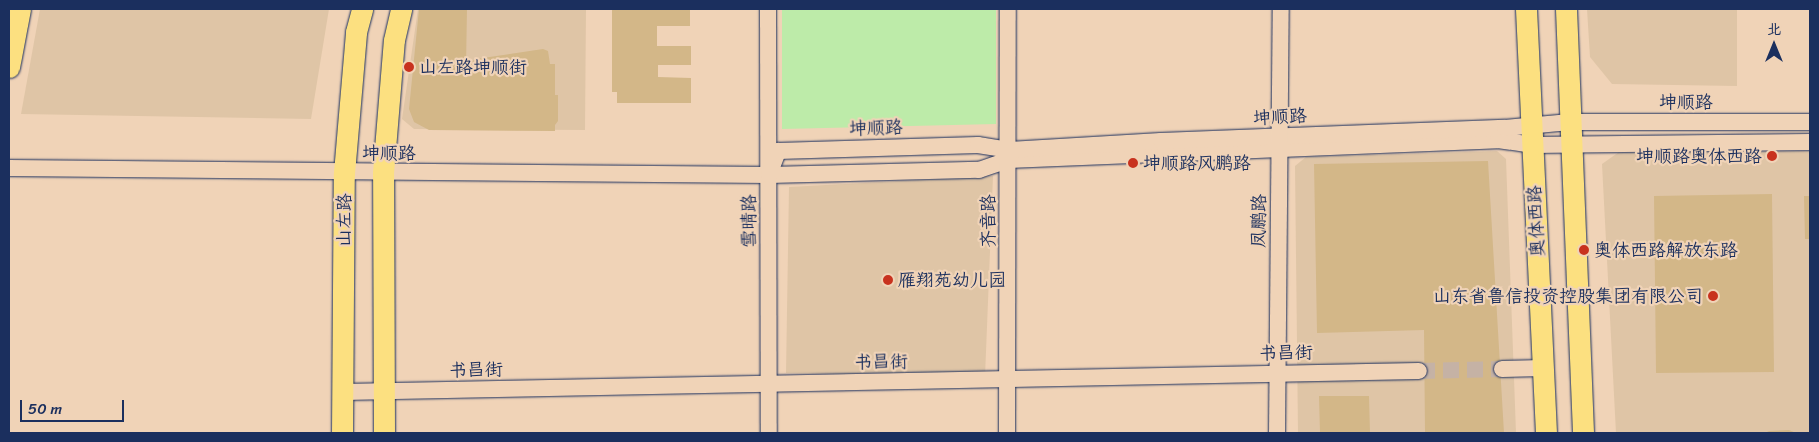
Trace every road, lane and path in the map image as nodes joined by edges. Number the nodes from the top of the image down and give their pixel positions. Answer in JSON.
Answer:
{"nodes":[{"id":1,"x":20,"y":9,"type":"edge"},
{"id":2,"x":362,"y":9,"type":"edge"},
{"id":3,"x":401,"y":9,"type":"edge"},
{"id":4,"x":768,"y":9,"type":"edge"},
{"id":5,"x":1008,"y":9,"type":"edge"},
{"id":6,"x":1281,"y":9,"type":"edge"},
{"id":7,"x":1526,"y":9,"type":"edge"},
{"id":8,"x":1566,"y":9,"type":"edge"},
{"id":9,"x":9,"y":67,"type":"edge"},
{"id":10,"x":1570,"y":122,"type":"junction"},
{"id":11,"x":1810,"y":122,"type":"edge"},
{"id":12,"x":1532,"y":136,"type":"junction"},
{"id":13,"x":1810,"y":142,"type":"edge"},
{"id":14,"x":1280,"y":144,"type":"junction"},
{"id":15,"x":1571,"y":144,"type":"junction"},
{"id":16,"x":1008,"y":155,"type":"junction"},
{"id":17,"x":9,"y":168,"type":"edge"},
{"id":18,"x":344,"y":173,"type":"junction"},
{"id":19,"x":383,"y":173,"type":"junction"},
{"id":20,"x":769,"y":175,"type":"junction"},
{"id":21,"x":1544,"y":368,"type":"junction"},
{"id":22,"x":1502,"y":369,"type":"tunnel mouth"},
{"id":23,"x":1419,"y":371,"type":"tunnel mouth"},
{"id":24,"x":1277,"y":374,"type":"junction"},
{"id":25,"x":1007,"y":379,"type":"junction"},
{"id":26,"x":769,"y":385,"type":"junction"},
{"id":27,"x":343,"y":392,"type":"junction"},
{"id":28,"x":383,"y":392,"type":"junction"},
{"id":29,"x":342,"y":433,"type":"edge"},
{"id":30,"x":384,"y":433,"type":"edge"},
{"id":31,"x":769,"y":433,"type":"edge"},
{"id":32,"x":1007,"y":433,"type":"edge"},
{"id":33,"x":1277,"y":433,"type":"edge"},
{"id":34,"x":1546,"y":433,"type":"edge"},
{"id":35,"x":1583,"y":433,"type":"edge"}],
"edges":[{"from":1,"to":9,"type":"main road"},
{"from":2,"to":18,"type":"main road","name":"山左路"},
{"from":3,"to":19,"type":"main road"},
{"from":4,"to":20,"type":"street","name":"雪晴路"},
{"from":5,"to":16,"type":"street","name":"齐音路"},
{"from":6,"to":14,"type":"street","name":"凤鹏路"},
{"from":7,"to":12,"type":"main road","name":"奥体西路"},
{"from":8,"to":10,"type":"main road","name":"奥体西路"},
{"from":10,"to":11,"type":"street","name":"坤顺路"},
{"from":10,"to":12,"type":"street","name":"坤顺路"},
{"from":10,"to":15,"type":"main road","name":"奥体西路"},
{"from":12,"to":14,"type":"street","name":"坤顺路"},
{"from":12,"to":15,"type":"street","name":"坤顺路"},
{"from":12,"to":21,"type":"main road","name":"奥体西路"},
{"from":13,"to":15,"type":"street","name":"坤顺路"},
{"from":14,"to":16,"type":"street","name":"坤顺路"},
{"from":14,"to":24,"type":"street","name":"凤鹏路"},
{"from":15,"to":35,"type":"main road","name":"奥体西路"},
{"from":16,"to":20,"type":"street","name":"坤顺路"},
{"from":16,"to":20,"type":"street","name":"坤顺路"},
{"from":16,"to":25,"type":"street","name":"齐音路"},
{"from":17,"to":18,"type":"street","name":"坤顺路"},
{"from":18,"to":19,"type":"street","name":"坤顺路"},
{"from":18,"to":27,"type":"main road","name":"山左路"},
{"from":19,"to":20,"type":"street","name":"坤顺路"},
{"from":19,"to":28,"type":"main road"},
{"from":20,"to":26,"type":"street","name":"雪晴路"},
{"from":21,"to":22,"type":"street"},
{"from":21,"to":34,"type":"main road","name":"奥体西路"},
{"from":23,"to":24,"type":"street","name":"书昌街"},
{"from":24,"to":25,"type":"street","name":"书昌街"},
{"from":24,"to":33,"type":"street","name":"凤鹏路"},
{"from":25,"to":26,"type":"street","name":"书昌街"},
{"from":25,"to":32,"type":"street","name":"齐音路"},
{"from":26,"to":28,"type":"street","name":"书昌街"},
{"from":26,"to":31,"type":"street","name":"雪晴路"},
{"from":27,"to":28,"type":"street","name":"书昌街"},
{"from":27,"to":29,"type":"main road","name":"山左路"},
{"from":28,"to":30,"type":"main road"}]}
